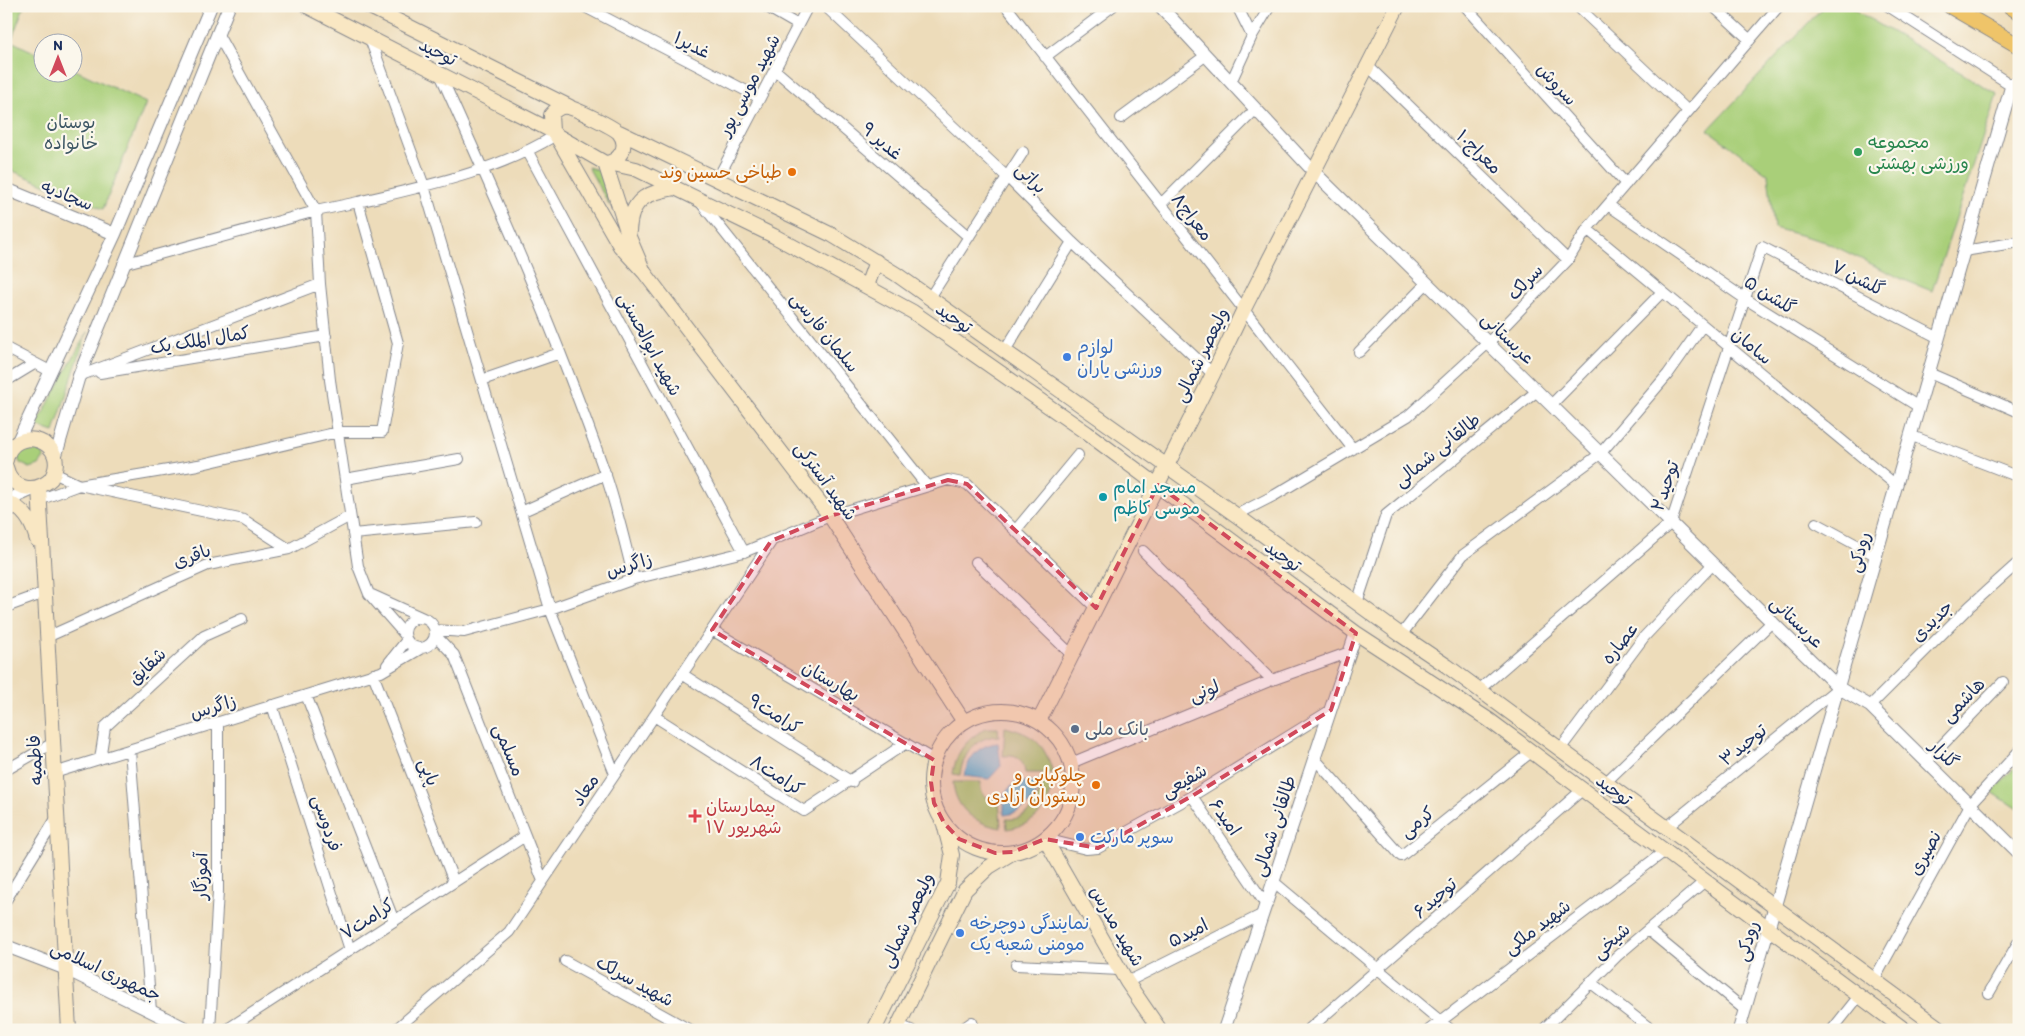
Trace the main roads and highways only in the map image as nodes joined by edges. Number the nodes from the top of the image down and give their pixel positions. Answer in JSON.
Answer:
{"nodes":[{"id":1,"x":307,"y":6,"type":"edge"},
{"id":2,"x":368,"y":6,"type":"edge"},
{"id":3,"x":1398,"y":6,"type":"edge"},
{"id":4,"x":1950,"y":6,"type":"edge"},
{"id":5,"x":2010,"y":6,"type":"edge"},
{"id":6,"x":2019,"y":12,"type":"edge"},
{"id":7,"x":2019,"y":46,"type":"edge"},
{"id":8,"x":570,"y":107,"type":"junction"},
{"id":9,"x":619,"y":132,"type":"junction"},
{"id":10,"x":554,"y":133,"type":"junction"},
{"id":11,"x":607,"y":163,"type":"junction"},
{"id":12,"x":674,"y":188,"type":"junction"},
{"id":13,"x":628,"y":237,"type":"junction"},
{"id":14,"x":876,"y":262,"type":"junction"},
{"id":15,"x":644,"y":272,"type":"junction"},
{"id":16,"x":867,"y":286,"type":"junction"},
{"id":17,"x":10,"y":452,"type":"edge"},
{"id":18,"x":6,"y":467,"type":"edge"},
{"id":19,"x":1167,"y":467,"type":"junction"},
{"id":20,"x":1158,"y":485,"type":"junction"},
{"id":21,"x":37,"y":492,"type":"junction"},
{"id":22,"x":6,"y":502,"type":"edge"},
{"id":23,"x":42,"y":562,"type":"junction"},
{"id":24,"x":1039,"y":721,"type":"junction"},
{"id":25,"x":964,"y":722,"type":"junction"},
{"id":26,"x":944,"y":823,"type":"junction"},
{"id":27,"x":1045,"y":839,"type":"junction"},
{"id":28,"x":1013,"y":852,"type":"junction"},
{"id":29,"x":902,"y":1028,"type":"edge"},
{"id":30,"x":69,"y":1030,"type":"edge"},
{"id":31,"x":874,"y":1030,"type":"edge"},
{"id":32,"x":1160,"y":1030,"type":"edge"},
{"id":33,"x":1905,"y":1030,"type":"edge"},
{"id":34,"x":1942,"y":1030,"type":"edge"}],
"edges":[{"from":1,"to":10,"type":"main road","name":"توحید"},
{"from":2,"to":8,"type":"main road","name":"توحید"},
{"from":3,"to":19,"type":"main road","name":"ولیعصر شمالی"},
{"from":4,"to":7,"type":"main road"},
{"from":5,"to":6,"type":"main road"},
{"from":8,"to":9,"type":"main road","name":"توحید"},
{"from":8,"to":10,"type":"main road"},
{"from":9,"to":11,"type":"main road"},
{"from":9,"to":14,"type":"main road","name":"توحید"},
{"from":10,"to":11,"type":"main road","name":"توحید"},
{"from":10,"to":15,"type":"main road"},
{"from":11,"to":12,"type":"main road","name":"توحید"},
{"from":11,"to":13,"type":"main road"},
{"from":12,"to":13,"type":"main road"},
{"from":12,"to":16,"type":"main road","name":"توحید"},
{"from":13,"to":15,"type":"main road"},
{"from":14,"to":16,"type":"main road"},
{"from":14,"to":19,"type":"main road","name":"توحید"},
{"from":15,"to":25,"type":"main road","name":"شهید آسترکی"},
{"from":16,"to":20,"type":"main road","name":"توحید"},
{"from":17,"to":21,"type":"main road"},
{"from":18,"to":21,"type":"main road"},
{"from":19,"to":20,"type":"main road","name":"ولیعصر شمالی"},
{"from":19,"to":34,"type":"main road","name":"توحید"},
{"from":20,"to":24,"type":"main road","name":"ولیعصر شمالی"},
{"from":20,"to":33,"type":"main road","name":"توحید"},
{"from":21,"to":23,"type":"main road","name":"فاطمیه"},
{"from":22,"to":23,"type":"main road"},
{"from":23,"to":30,"type":"main road","name":"فاطمیه"},
{"from":24,"to":25,"type":"main road"},
{"from":24,"to":27,"type":"main road"},
{"from":25,"to":26,"type":"main road"},
{"from":26,"to":28,"type":"main road"},
{"from":26,"to":31,"type":"main road","name":"ولیعصر شمالی"},
{"from":27,"to":28,"type":"main road"},
{"from":27,"to":32,"type":"main road","name":"شهید مدرس"},
{"from":28,"to":29,"type":"main road"}]}
